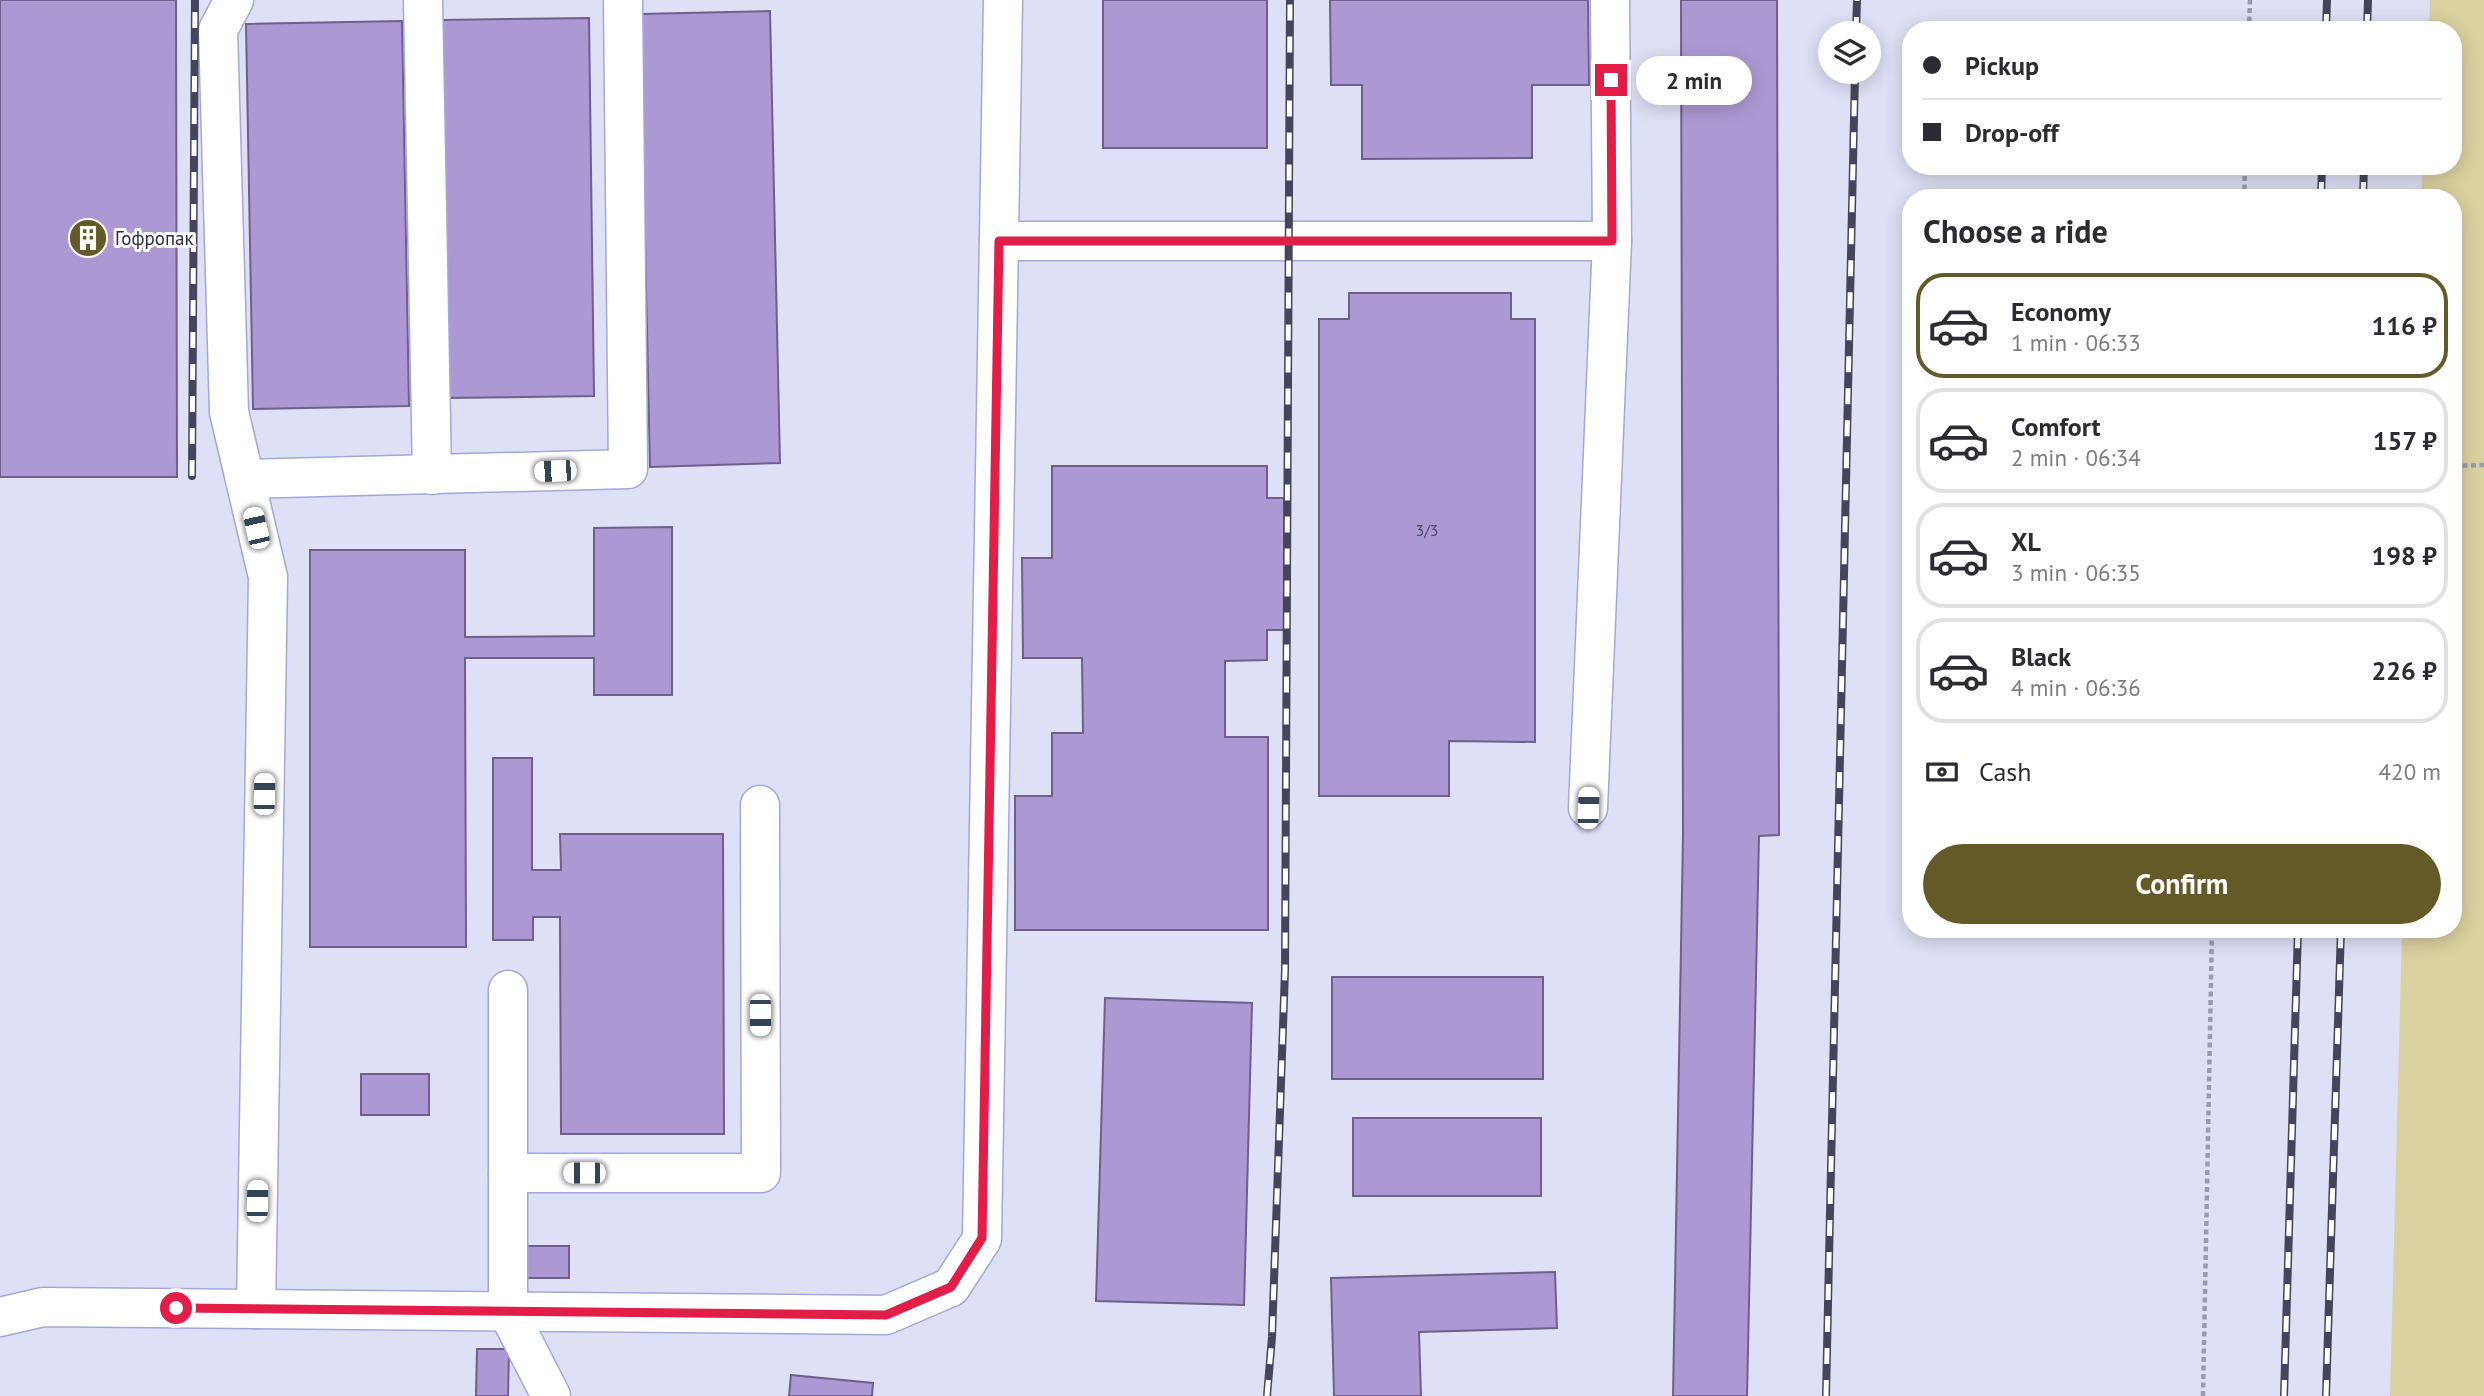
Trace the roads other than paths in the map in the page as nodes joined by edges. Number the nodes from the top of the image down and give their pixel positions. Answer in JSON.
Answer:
{"nodes":[{"id":1,"x":234,"y":0,"type":"edge"},
{"id":2,"x":423,"y":0,"type":"edge"},
{"id":3,"x":623,"y":0,"type":"edge"},
{"id":4,"x":1003,"y":0,"type":"edge"},
{"id":5,"x":1610,"y":0,"type":"edge"},
{"id":6,"x":999,"y":241,"type":"junction"},
{"id":7,"x":1612,"y":241,"type":"junction"},
{"id":8,"x":432,"y":475,"type":"junction"},
{"id":9,"x":245,"y":479,"type":"junction"},
{"id":10,"x":760,"y":805,"type":"dead end"},
{"id":11,"x":1588,"y":808,"type":"dead end"},
{"id":12,"x":508,"y":990,"type":"dead end"},
{"id":13,"x":508,"y":1173,"type":"junction"},
{"id":14,"x":256,"y":1309,"type":"junction"},
{"id":15,"x":508,"y":1312,"type":"junction"},
{"id":16,"x":0,"y":1317,"type":"edge"},
{"id":17,"x":551,"y":1396,"type":"edge"}],
"edges":[{"from":1,"to":9,"type":"street"},
{"from":2,"to":8,"type":"street"},
{"from":3,"to":8,"type":"street"},
{"from":4,"to":6,"type":"street"},
{"from":5,"to":7,"type":"street"},
{"from":6,"to":7,"type":"street"},
{"from":6,"to":15,"type":"street"},
{"from":7,"to":11,"type":"street"},
{"from":8,"to":9,"type":"street"},
{"from":9,"to":14,"type":"street"},
{"from":10,"to":13,"type":"street"},
{"from":12,"to":13,"type":"street"},
{"from":13,"to":15,"type":"street"},
{"from":14,"to":15,"type":"street"},
{"from":14,"to":16,"type":"street"},
{"from":15,"to":17,"type":"street"}]}
